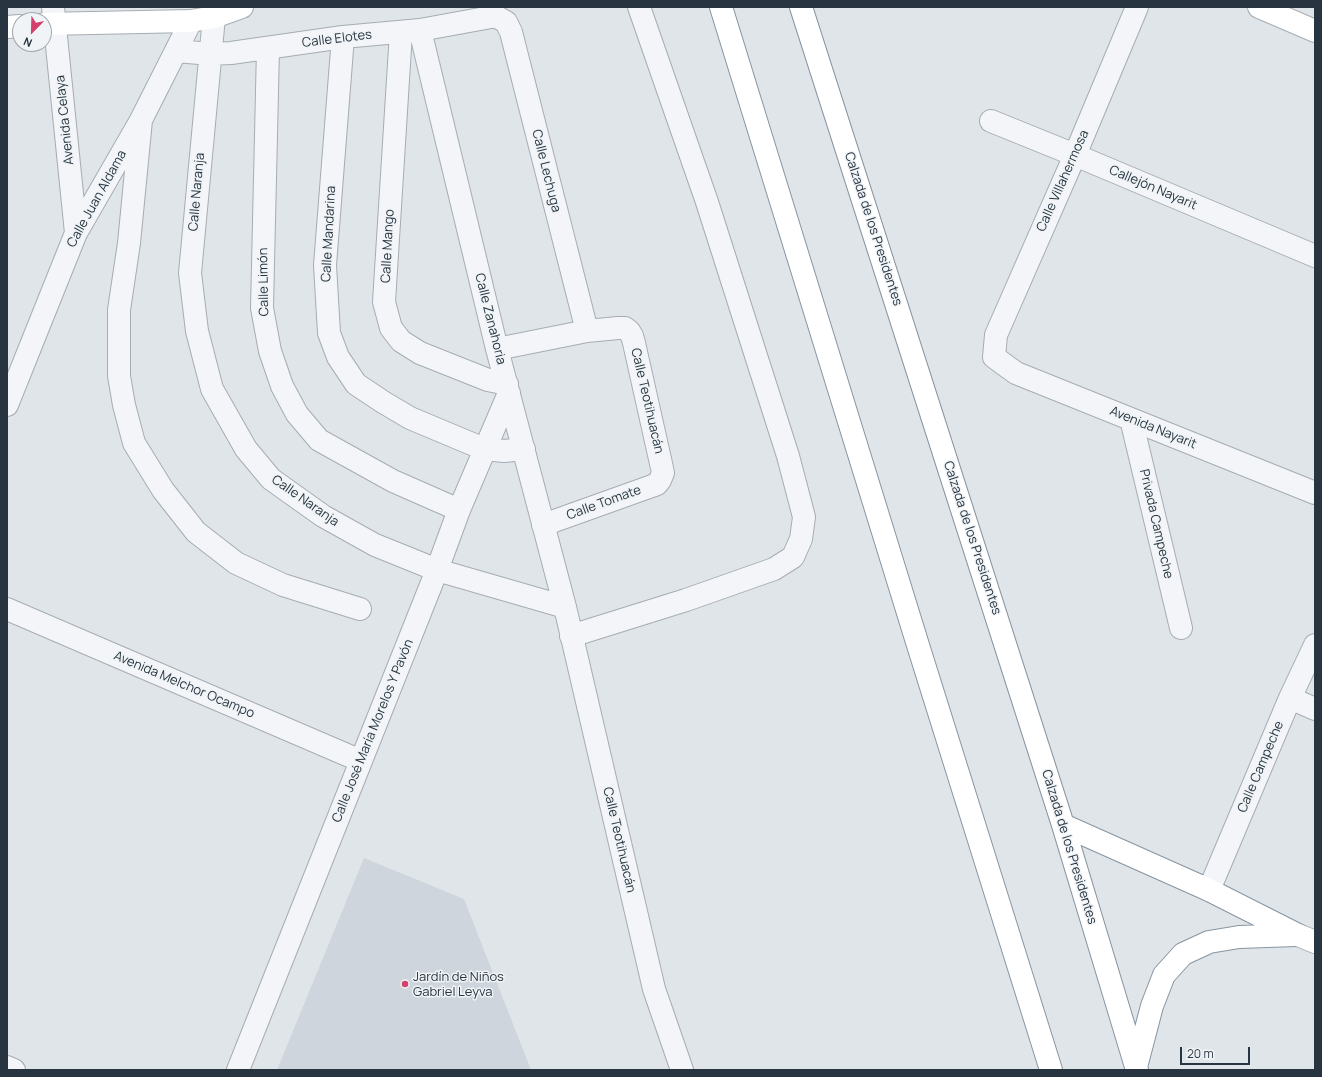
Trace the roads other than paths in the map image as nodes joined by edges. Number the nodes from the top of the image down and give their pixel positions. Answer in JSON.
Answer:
{"nodes":[{"id":1,"x":242,"y":7,"type":"edge"},
{"id":2,"x":639,"y":7,"type":"edge"},
{"id":3,"x":721,"y":7,"type":"edge"},
{"id":4,"x":801,"y":7,"type":"edge"},
{"id":5,"x":1138,"y":7,"type":"edge"},
{"id":6,"x":1259,"y":7,"type":"edge"},
{"id":7,"x":216,"y":12,"type":"edge"},
{"id":8,"x":52,"y":18,"type":"edge"},
{"id":9,"x":497,"y":18,"type":"joint"},
{"id":10,"x":191,"y":21,"type":"junction"},
{"id":11,"x":52,"y":27,"type":"edge"},
{"id":12,"x":411,"y":31,"type":"junction"},
{"id":13,"x":1315,"y":31,"type":"edge"},
{"id":14,"x":343,"y":37,"type":"junction"},
{"id":15,"x":268,"y":48,"type":"junction"},
{"id":16,"x":176,"y":50,"type":"junction"},
{"id":17,"x":211,"y":54,"type":"junction"},
{"id":18,"x":141,"y":120,"type":"junction"},
{"id":19,"x":991,"y":121,"type":"dead end"},
{"id":20,"x":1075,"y":155,"type":"junction"},
{"id":21,"x":76,"y":233,"type":"junction"},
{"id":22,"x":1315,"y":256,"type":"edge"},
{"id":23,"x":586,"y":331,"type":"junction"},
{"id":24,"x":497,"y":348,"type":"junction"},
{"id":25,"x":994,"y":357,"type":"joint"},
{"id":26,"x":508,"y":388,"type":"junction"},
{"id":27,"x":7,"y":405,"type":"edge"},
{"id":28,"x":1131,"y":419,"type":"junction"},
{"id":29,"x":484,"y":449,"type":"junction"},
{"id":30,"x":524,"y":449,"type":"junction"},
{"id":31,"x":662,"y":476,"type":"joint"},
{"id":32,"x":1315,"y":493,"type":"edge"},
{"id":33,"x":459,"y":510,"type":"junction"},
{"id":34,"x":543,"y":525,"type":"junction"},
{"id":35,"x":437,"y":570,"type":"junction"},
{"id":36,"x":564,"y":607,"type":"junction"},
{"id":37,"x":7,"y":608,"type":"edge"},
{"id":38,"x":360,"y":609,"type":"dead end"},
{"id":39,"x":1181,"y":628,"type":"dead end"},
{"id":40,"x":571,"y":636,"type":"junction"},
{"id":41,"x":1315,"y":645,"type":"edge"},
{"id":42,"x":1290,"y":698,"type":"junction"},
{"id":43,"x":1315,"y":709,"type":"edge"},
{"id":44,"x":361,"y":761,"type":"junction"},
{"id":45,"x":1063,"y":825,"type":"junction"},
{"id":46,"x":1209,"y":890,"type":"junction"},
{"id":47,"x":1307,"y":939,"type":"edge"},
{"id":48,"x":7,"y":1067,"type":"edge"},
{"id":49,"x":1137,"y":1068,"type":"edge"},
{"id":50,"x":14,"y":1070,"type":"edge"},
{"id":51,"x":238,"y":1070,"type":"edge"},
{"id":52,"x":682,"y":1070,"type":"edge"},
{"id":53,"x":1051,"y":1070,"type":"edge"}],
"edges":[{"from":1,"to":7,"type":"main road"},
{"from":2,"to":40,"type":"street"},
{"from":3,"to":53,"type":"main road"},
{"from":4,"to":45,"type":"main road","name":"Calzada de los Presidentes"},
{"from":5,"to":20,"type":"street","name":"Calle Villahermosa"},
{"from":6,"to":13,"type":"main road"},
{"from":7,"to":10,"type":"main road"},
{"from":7,"to":17,"type":"street","name":"Calle Naranja"},
{"from":8,"to":10,"type":"main road"},
{"from":9,"to":12,"type":"street","name":"Calle Elotes"},
{"from":9,"to":23,"type":"street","name":"Calle Lechuga"},
{"from":10,"to":16,"type":"street","name":"Calle Juan Aldama"},
{"from":11,"to":21,"type":"street","name":"Avenida Celaya"},
{"from":12,"to":14,"type":"street","name":"Calle Elotes"},
{"from":12,"to":24,"type":"street","name":"Calle Zanahoria"},
{"from":12,"to":26,"type":"street","name":"Calle Mango"},
{"from":14,"to":15,"type":"street","name":"Calle Elotes"},
{"from":14,"to":29,"type":"street","name":"Calle Mandarina"},
{"from":15,"to":17,"type":"street","name":"Calle Elotes"},
{"from":15,"to":33,"type":"street","name":"Calle Limón"},
{"from":16,"to":17,"type":"street","name":"Calle Elotes"},
{"from":16,"to":18,"type":"street","name":"Calle Juan Aldama"},
{"from":17,"to":35,"type":"street","name":"Calle Naranja"},
{"from":18,"to":21,"type":"street","name":"Calle Juan Aldama"},
{"from":18,"to":38,"type":"street"},
{"from":19,"to":20,"type":"street","name":"Callejón Nayarit"},
{"from":20,"to":22,"type":"street","name":"Callejón Nayarit"},
{"from":20,"to":25,"type":"street","name":"Calle Villahermosa"},
{"from":21,"to":27,"type":"street","name":"Calle Juan Aldama"},
{"from":23,"to":24,"type":"street"},
{"from":23,"to":31,"type":"street","name":"Calle Teotihuacán"},
{"from":24,"to":26,"type":"street","name":"Calle Zanahoria"},
{"from":25,"to":28,"type":"street","name":"Avenida Nayarit"},
{"from":26,"to":29,"type":"street","name":"Calle José María Morelos Y Pavón"},
{"from":26,"to":30,"type":"street","name":"Calle Zanahoria"},
{"from":28,"to":32,"type":"street","name":"Avenida Nayarit"},
{"from":28,"to":39,"type":"street","name":"Privada Campeche"},
{"from":29,"to":30,"type":"street","name":"Calle Mandarina"},
{"from":29,"to":33,"type":"street","name":"Calle José María Morelos Y Pavón"},
{"from":30,"to":34,"type":"street","name":"Calle Zanahoria"},
{"from":31,"to":34,"type":"street","name":"Calle Tomate"},
{"from":33,"to":35,"type":"street","name":"Calle José María Morelos Y Pavón"},
{"from":34,"to":36,"type":"street","name":"Calle Zanahoria"},
{"from":35,"to":36,"type":"street","name":"Calle Naranja"},
{"from":35,"to":44,"type":"street","name":"Calle José María Morelos Y Pavón"},
{"from":36,"to":40,"type":"street","name":"Calle Teotihuacán"},
{"from":37,"to":44,"type":"street","name":"Avenida Melchor Ocampo"},
{"from":40,"to":52,"type":"street","name":"Calle Teotihuacán"},
{"from":41,"to":42,"type":"street","name":"Calle Campeche"},
{"from":42,"to":43,"type":"street"},
{"from":42,"to":46,"type":"street","name":"Calle Campeche"},
{"from":44,"to":51,"type":"street","name":"Calle José María Morelos Y Pavón"},
{"from":45,"to":46,"type":"main road"},
{"from":45,"to":49,"type":"main road","name":"Calzada de los Presidentes"},
{"from":46,"to":47,"type":"main road"},
{"from":47,"to":49,"type":"main road"},
{"from":48,"to":50,"type":"street"}]}
